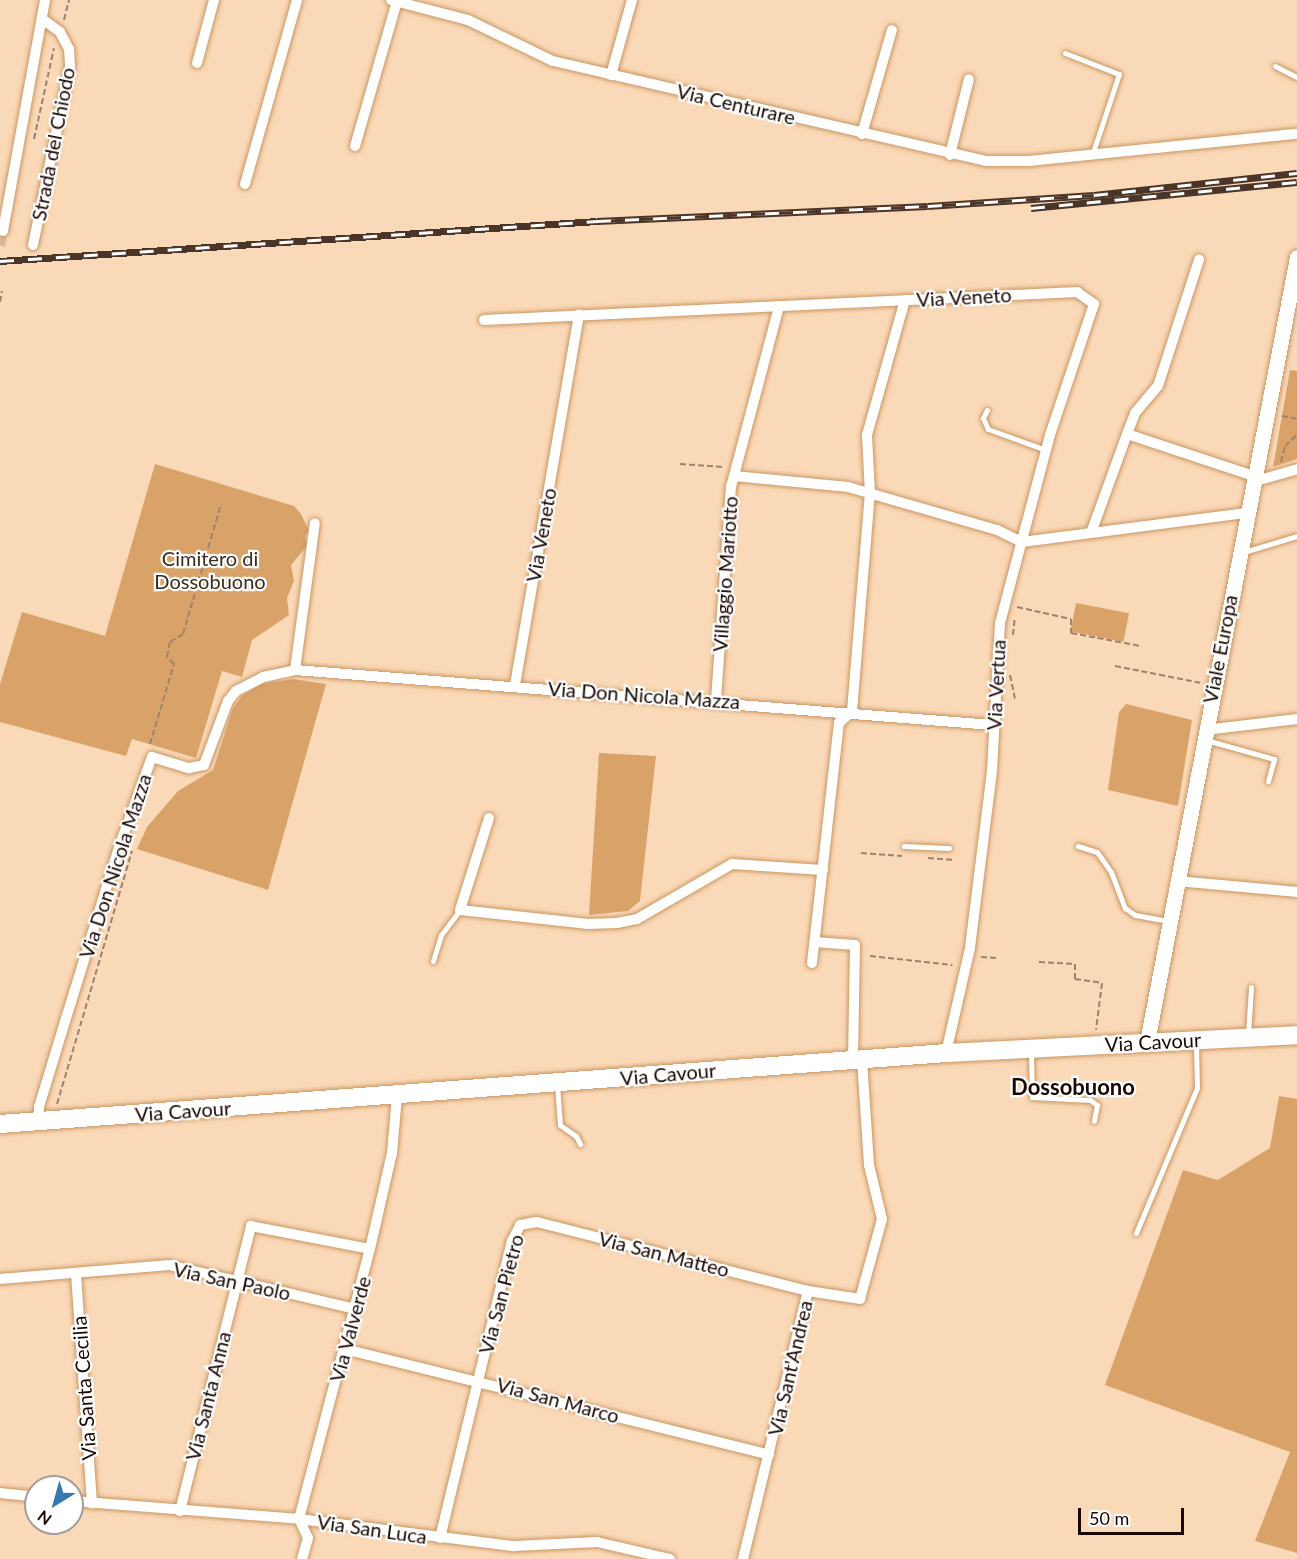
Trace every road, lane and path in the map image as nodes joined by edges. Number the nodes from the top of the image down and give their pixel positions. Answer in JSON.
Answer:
{"nodes":[{"id":1,"x":45,"y":0,"type":"edge"},
{"id":2,"x":69,"y":0,"type":"edge"},
{"id":3,"x":213,"y":0,"type":"edge"},
{"id":4,"x":297,"y":0,"type":"edge"},
{"id":5,"x":632,"y":0,"type":"edge"},
{"id":6,"x":394,"y":1,"type":"edge"},
{"id":7,"x":42,"y":19,"type":"junction"},
{"id":8,"x":892,"y":30,"type":"dead end"},
{"id":9,"x":60,"y":32,"type":"junction"},
{"id":10,"x":1065,"y":53,"type":"dead end"},
{"id":11,"x":196,"y":63,"type":"dead end"},
{"id":12,"x":1275,"y":66,"type":"dead end"},
{"id":13,"x":611,"y":75,"type":"junction"},
{"id":14,"x":1297,"y":77,"type":"edge"},
{"id":15,"x":969,"y":79,"type":"dead end"},
{"id":16,"x":862,"y":134,"type":"junction"},
{"id":17,"x":1297,"y":134,"type":"edge"},
{"id":18,"x":33,"y":142,"type":"dead end"},
{"id":19,"x":355,"y":146,"type":"dead end"},
{"id":20,"x":950,"y":155,"type":"junction"},
{"id":21,"x":1092,"y":155,"type":"junction"},
{"id":22,"x":245,"y":184,"type":"dead end"},
{"id":23,"x":3,"y":231,"type":"dead end"},
{"id":24,"x":33,"y":244,"type":"dead end"},
{"id":25,"x":1297,"y":257,"type":"edge"},
{"id":26,"x":1199,"y":260,"type":"dead end"},
{"id":27,"x":2,"y":291,"type":"dead end"},
{"id":28,"x":905,"y":300,"type":"junction"},
{"id":29,"x":0,"y":302,"type":"edge"},
{"id":30,"x":779,"y":306,"type":"junction"},
{"id":31,"x":579,"y":314,"type":"junction"},
{"id":32,"x":484,"y":320,"type":"dead end"},
{"id":33,"x":987,"y":410,"type":"dead end"},
{"id":34,"x":1274,"y":414,"type":"dead end"},
{"id":35,"x":1297,"y":419,"type":"edge"},
{"id":36,"x":1127,"y":434,"type":"junction"},
{"id":37,"x":1297,"y":435,"type":"edge"},
{"id":38,"x":1048,"y":451,"type":"junction"},
{"id":39,"x":680,"y":464,"type":"dead end"},
{"id":40,"x":1297,"y":469,"type":"edge"},
{"id":41,"x":735,"y":472,"type":"junction"},
{"id":42,"x":1279,"y":474,"type":"junction"},
{"id":43,"x":1253,"y":476,"type":"junction"},
{"id":44,"x":870,"y":493,"type":"junction"},
{"id":45,"x":221,"y":504,"type":"dead end"},
{"id":46,"x":1246,"y":513,"type":"junction"},
{"id":47,"x":315,"y":523,"type":"dead end"},
{"id":48,"x":1091,"y":533,"type":"junction"},
{"id":49,"x":1297,"y":536,"type":"edge"},
{"id":50,"x":1022,"y":542,"type":"junction"},
{"id":51,"x":1238,"y":554,"type":"junction"},
{"id":52,"x":1017,"y":596,"type":"dead end"},
{"id":53,"x":1014,"y":607,"type":"junction"},
{"id":54,"x":1011,"y":639,"type":"dead end"},
{"id":55,"x":1141,"y":646,"type":"dead end"},
{"id":56,"x":1115,"y":666,"type":"dead end"},
{"id":57,"x":1009,"y":667,"type":"dead end"},
{"id":58,"x":295,"y":670,"type":"junction"},
{"id":59,"x":515,"y":685,"type":"junction"},
{"id":60,"x":1213,"y":686,"type":"junction"},
{"id":61,"x":1015,"y":699,"type":"dead end"},
{"id":62,"x":716,"y":700,"type":"junction"},
{"id":63,"x":852,"y":711,"type":"junction"},
{"id":64,"x":1297,"y":719,"type":"edge"},
{"id":65,"x":992,"y":725,"type":"junction"},
{"id":66,"x":1204,"y":735,"type":"junction"},
{"id":67,"x":150,"y":744,"type":"dead end"},
{"id":68,"x":1269,"y":781,"type":"dead end"},
{"id":69,"x":489,"y":818,"type":"dead end"},
{"id":70,"x":904,"y":846,"type":"dead end"},
{"id":71,"x":1078,"y":846,"type":"dead end"},
{"id":72,"x":119,"y":847,"type":"junction"},
{"id":73,"x":949,"y":848,"type":"dead end"},
{"id":74,"x":822,"y":870,"type":"junction"},
{"id":75,"x":1177,"y":881,"type":"junction"},
{"id":76,"x":1297,"y":892,"type":"edge"},
{"id":77,"x":460,"y":910,"type":"junction"},
{"id":78,"x":1162,"y":920,"type":"dead end"},
{"id":79,"x":815,"y":942,"type":"junction"},
{"id":80,"x":870,"y":956,"type":"dead end"},
{"id":81,"x":968,"y":956,"type":"junction"},
{"id":82,"x":997,"y":958,"type":"dead end"},
{"id":83,"x":433,"y":961,"type":"dead end"},
{"id":84,"x":1039,"y":962,"type":"dead end"},
{"id":85,"x":812,"y":963,"type":"dead end"},
{"id":86,"x":953,"y":965,"type":"dead end"},
{"id":87,"x":1251,"y":987,"type":"dead end"},
{"id":88,"x":1297,"y":1035,"type":"edge"},
{"id":89,"x":1248,"y":1037,"type":"junction"},
{"id":90,"x":1196,"y":1040,"type":"junction"},
{"id":91,"x":1148,"y":1042,"type":"junction"},
{"id":92,"x":1094,"y":1045,"type":"junction"},
{"id":93,"x":1031,"y":1049,"type":"junction"},
{"id":94,"x":946,"y":1053,"type":"junction"},
{"id":95,"x":857,"y":1060,"type":"junction"},
{"id":96,"x":557,"y":1083,"type":"junction"},
{"id":97,"x":397,"y":1096,"type":"junction"},
{"id":98,"x":57,"y":1106,"type":"dead end"},
{"id":99,"x":39,"y":1121,"type":"junction"},
{"id":100,"x":1094,"y":1121,"type":"dead end"},
{"id":101,"x":0,"y":1124,"type":"edge"},
{"id":102,"x":580,"y":1144,"type":"dead end"},
{"id":103,"x":520,"y":1225,"type":"joint"},
{"id":104,"x":1136,"y":1233,"type":"dead end"},
{"id":105,"x":370,"y":1249,"type":"junction"},
{"id":106,"x":76,"y":1274,"type":"junction"},
{"id":107,"x":0,"y":1279,"type":"edge"},
{"id":108,"x":237,"y":1281,"type":"junction"},
{"id":109,"x":808,"y":1291,"type":"junction"},
{"id":110,"x":355,"y":1309,"type":"junction"},
{"id":111,"x":345,"y":1349,"type":"junction"},
{"id":112,"x":478,"y":1379,"type":"junction"},
{"id":113,"x":769,"y":1455,"type":"junction"},
{"id":114,"x":0,"y":1493,"type":"edge"},
{"id":115,"x":24,"y":1496,"type":"edge"},
{"id":116,"x":84,"y":1502,"type":"edge"},
{"id":117,"x":92,"y":1503,"type":"junction"},
{"id":118,"x":180,"y":1511,"type":"junction"},
{"id":119,"x":299,"y":1519,"type":"junction"},
{"id":120,"x":440,"y":1538,"type":"junction"},
{"id":121,"x":302,"y":1559,"type":"edge"},
{"id":122,"x":670,"y":1559,"type":"edge"},
{"id":123,"x":743,"y":1559,"type":"edge"}],
"edges":[{"from":1,"to":7,"type":"street","name":"Strada del Chiodo"},
{"from":2,"to":9,"type":"path"},
{"from":3,"to":11,"type":"street"},
{"from":4,"to":22,"type":"street"},
{"from":5,"to":13,"type":"street"},
{"from":6,"to":13,"type":"street","name":"Via Centurare"},
{"from":6,"to":19,"type":"street","name":"Via Centurare"},
{"from":7,"to":9,"type":"street"},
{"from":7,"to":23,"type":"street","name":"Strada del Chiodo"},
{"from":8,"to":16,"type":"street"},
{"from":9,"to":18,"type":"path"},
{"from":9,"to":24,"type":"street","name":"Strada del Chiodo"},
{"from":10,"to":21,"type":"lane"},
{"from":12,"to":14,"type":"lane"},
{"from":13,"to":16,"type":"street","name":"Via Centurare"},
{"from":15,"to":20,"type":"street"},
{"from":16,"to":20,"type":"street","name":"Via Centurare"},
{"from":17,"to":21,"type":"street","name":"Via Centurare"},
{"from":20,"to":21,"type":"street","name":"Via Centurare"},
{"from":25,"to":43,"type":"street","name":"Viale Europa"},
{"from":26,"to":36,"type":"street"},
{"from":27,"to":29,"type":"path"},
{"from":28,"to":30,"type":"street","name":"Via Veneto"},
{"from":28,"to":38,"type":"street","name":"Via Veneto"},
{"from":28,"to":44,"type":"street"},
{"from":30,"to":31,"type":"street","name":"Via Veneto"},
{"from":30,"to":41,"type":"street"},
{"from":31,"to":32,"type":"street","name":"Via Veneto"},
{"from":31,"to":59,"type":"street","name":"Via Veneto"},
{"from":33,"to":38,"type":"lane"},
{"from":34,"to":35,"type":"path"},
{"from":36,"to":43,"type":"street"},
{"from":36,"to":48,"type":"street"},
{"from":37,"to":42,"type":"path"},
{"from":38,"to":50,"type":"street","name":"Via Veneto"},
{"from":39,"to":41,"type":"path"},
{"from":40,"to":42,"type":"street"},
{"from":41,"to":44,"type":"street","name":"Villaggio Mariotto"},
{"from":41,"to":62,"type":"street","name":"Villaggio Mariotto"},
{"from":42,"to":43,"type":"street"},
{"from":43,"to":46,"type":"street","name":"Viale Europa"},
{"from":44,"to":50,"type":"street","name":"Villaggio Mariotto"},
{"from":44,"to":63,"type":"street"},
{"from":45,"to":67,"type":"path"},
{"from":46,"to":48,"type":"street"},
{"from":46,"to":51,"type":"street","name":"Viale Europa"},
{"from":47,"to":58,"type":"street"},
{"from":48,"to":50,"type":"street"},
{"from":49,"to":51,"type":"lane"},
{"from":50,"to":65,"type":"street","name":"Via Vertua"},
{"from":51,"to":60,"type":"street","name":"Viale Europa"},
{"from":52,"to":53,"type":"path"},
{"from":53,"to":54,"type":"path"},
{"from":53,"to":55,"type":"path"},
{"from":56,"to":60,"type":"path"},
{"from":57,"to":61,"type":"path"},
{"from":58,"to":59,"type":"street","name":"Via Don Nicola Mazza"},
{"from":58,"to":72,"type":"street","name":"Via Don Nicola Mazza"},
{"from":59,"to":62,"type":"street","name":"Via Don Nicola Mazza"},
{"from":60,"to":66,"type":"street","name":"Viale Europa"},
{"from":62,"to":63,"type":"street","name":"Via Don Nicola Mazza"},
{"from":63,"to":65,"type":"street","name":"Via Don Nicola Mazza"},
{"from":63,"to":74,"type":"street"},
{"from":64,"to":66,"type":"street"},
{"from":65,"to":81,"type":"street","name":"Via Vertua"},
{"from":66,"to":68,"type":"lane"},
{"from":66,"to":75,"type":"street","name":"Viale Europa"},
{"from":69,"to":77,"type":"street"},
{"from":70,"to":73,"type":"lane"},
{"from":71,"to":78,"type":"lane"},
{"from":72,"to":98,"type":"path"},
{"from":72,"to":99,"type":"street","name":"Via Don Nicola Mazza"},
{"from":74,"to":77,"type":"street"},
{"from":74,"to":79,"type":"street"},
{"from":75,"to":76,"type":"street"},
{"from":75,"to":91,"type":"street","name":"Viale Europa"},
{"from":77,"to":83,"type":"lane"},
{"from":79,"to":85,"type":"street"},
{"from":79,"to":95,"type":"street"},
{"from":80,"to":86,"type":"path"},
{"from":81,"to":82,"type":"path"},
{"from":81,"to":94,"type":"street","name":"Via Vertua"},
{"from":84,"to":92,"type":"path"},
{"from":87,"to":89,"type":"lane"},
{"from":88,"to":89,"type":"main road","name":"Via Cavour"},
{"from":89,"to":90,"type":"main road","name":"Via Cavour"},
{"from":90,"to":91,"type":"main road","name":"Via Cavour"},
{"from":90,"to":104,"type":"lane"},
{"from":91,"to":92,"type":"main road","name":"Via Cavour"},
{"from":92,"to":93,"type":"main road","name":"Via Cavour"},
{"from":93,"to":94,"type":"main road","name":"Via Cavour"},
{"from":93,"to":100,"type":"lane"},
{"from":94,"to":95,"type":"main road","name":"Via Cavour"},
{"from":95,"to":96,"type":"main road","name":"Via Cavour"},
{"from":95,"to":109,"type":"street","name":"Via Sant'Andrea"},
{"from":96,"to":97,"type":"main road","name":"Via Cavour"},
{"from":96,"to":102,"type":"lane"},
{"from":97,"to":99,"type":"main road","name":"Via Cavour"},
{"from":97,"to":105,"type":"street","name":"Via Valverde"},
{"from":99,"to":101,"type":"main road","name":"Via Cavour"},
{"from":103,"to":109,"type":"street","name":"Via San Matteo"},
{"from":103,"to":112,"type":"street","name":"Via San Pietro"},
{"from":105,"to":108,"type":"street","name":"Via Santa Anna"},
{"from":105,"to":110,"type":"street","name":"Via Valverde"},
{"from":106,"to":107,"type":"street","name":"Via San Paolo"},
{"from":106,"to":108,"type":"street","name":"Via San Paolo"},
{"from":106,"to":117,"type":"street","name":"Via Santa Cecilia"},
{"from":108,"to":110,"type":"street","name":"Via San Paolo"},
{"from":108,"to":118,"type":"street","name":"Via Santa Anna"},
{"from":109,"to":113,"type":"street","name":"Via Sant'Andrea"},
{"from":110,"to":111,"type":"street","name":"Via Valverde"},
{"from":111,"to":112,"type":"street","name":"Via San Marco"},
{"from":111,"to":119,"type":"street","name":"Via Valverde"},
{"from":112,"to":113,"type":"street","name":"Via San Marco"},
{"from":112,"to":120,"type":"street","name":"Via San Pietro"},
{"from":113,"to":123,"type":"street","name":"Via Sant'Andrea"},
{"from":114,"to":115,"type":"street"},
{"from":116,"to":117,"type":"street","name":"Via San Luca"},
{"from":117,"to":118,"type":"street","name":"Via San Luca"},
{"from":118,"to":119,"type":"street","name":"Via San Luca"},
{"from":119,"to":120,"type":"street","name":"Via San Luca"},
{"from":119,"to":121,"type":"street","name":"Via Valverde"},
{"from":120,"to":122,"type":"street","name":"Via San Luca"}]}
